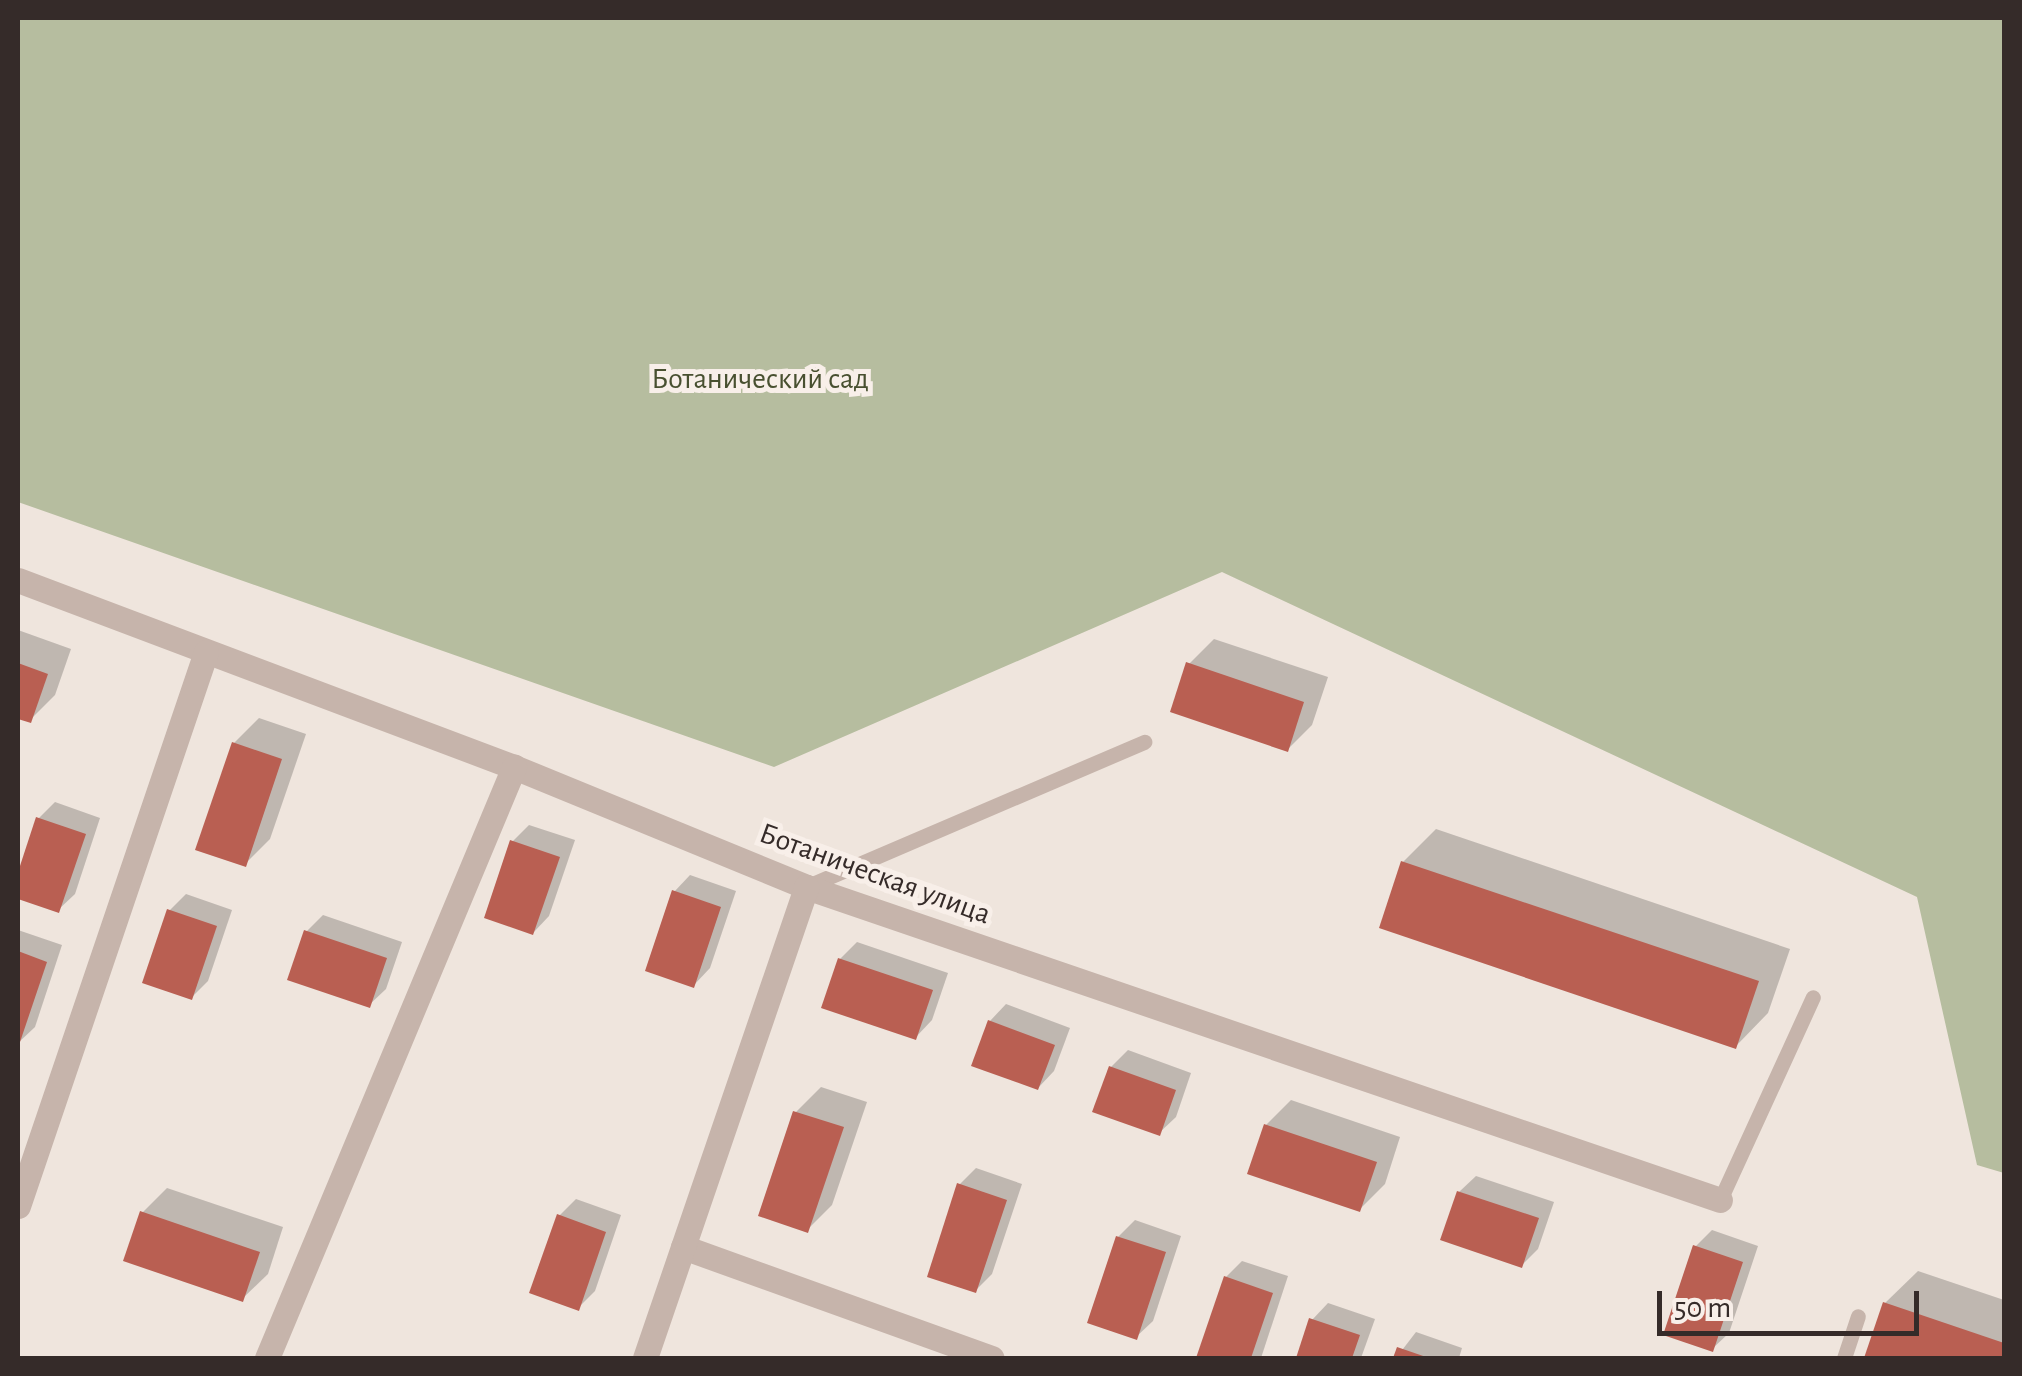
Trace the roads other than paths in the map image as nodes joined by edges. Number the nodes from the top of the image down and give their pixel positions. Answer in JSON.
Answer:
{"nodes":[{"id":1,"x":18,"y":580,"type":"edge"},
{"id":2,"x":206,"y":652,"type":"junction"},
{"id":3,"x":1144,"y":742,"type":"dead end"},
{"id":4,"x":514,"y":768,"type":"junction"},
{"id":5,"x":806,"y":887,"type":"junction"},
{"id":6,"x":1812,"y":996,"type":"dead end"},
{"id":7,"x":1720,"y":1200,"type":"joint"},
{"id":8,"x":18,"y":1206,"type":"edge"},
{"id":9,"x":683,"y":1247,"type":"junction"},
{"id":10,"x":1858,"y":1316,"type":"dead end"},
{"id":11,"x":267,"y":1358,"type":"edge"},
{"id":12,"x":646,"y":1358,"type":"edge"},
{"id":13,"x":992,"y":1358,"type":"edge"},
{"id":14,"x":1844,"y":1358,"type":"edge"}],
"edges":[{"from":1,"to":2,"type":"street","name":"Ботаническая улица"},
{"from":2,"to":4,"type":"street","name":"Ботаническая улица"},
{"from":2,"to":8,"type":"street"},
{"from":3,"to":5,"type":"lane"},
{"from":4,"to":5,"type":"street","name":"Ботаническая улица"},
{"from":4,"to":11,"type":"street"},
{"from":5,"to":7,"type":"street","name":"Ботаническая улица"},
{"from":5,"to":9,"type":"street"},
{"from":6,"to":7,"type":"lane"},
{"from":9,"to":12,"type":"street"},
{"from":9,"to":13,"type":"street"},
{"from":10,"to":14,"type":"lane"}]}
